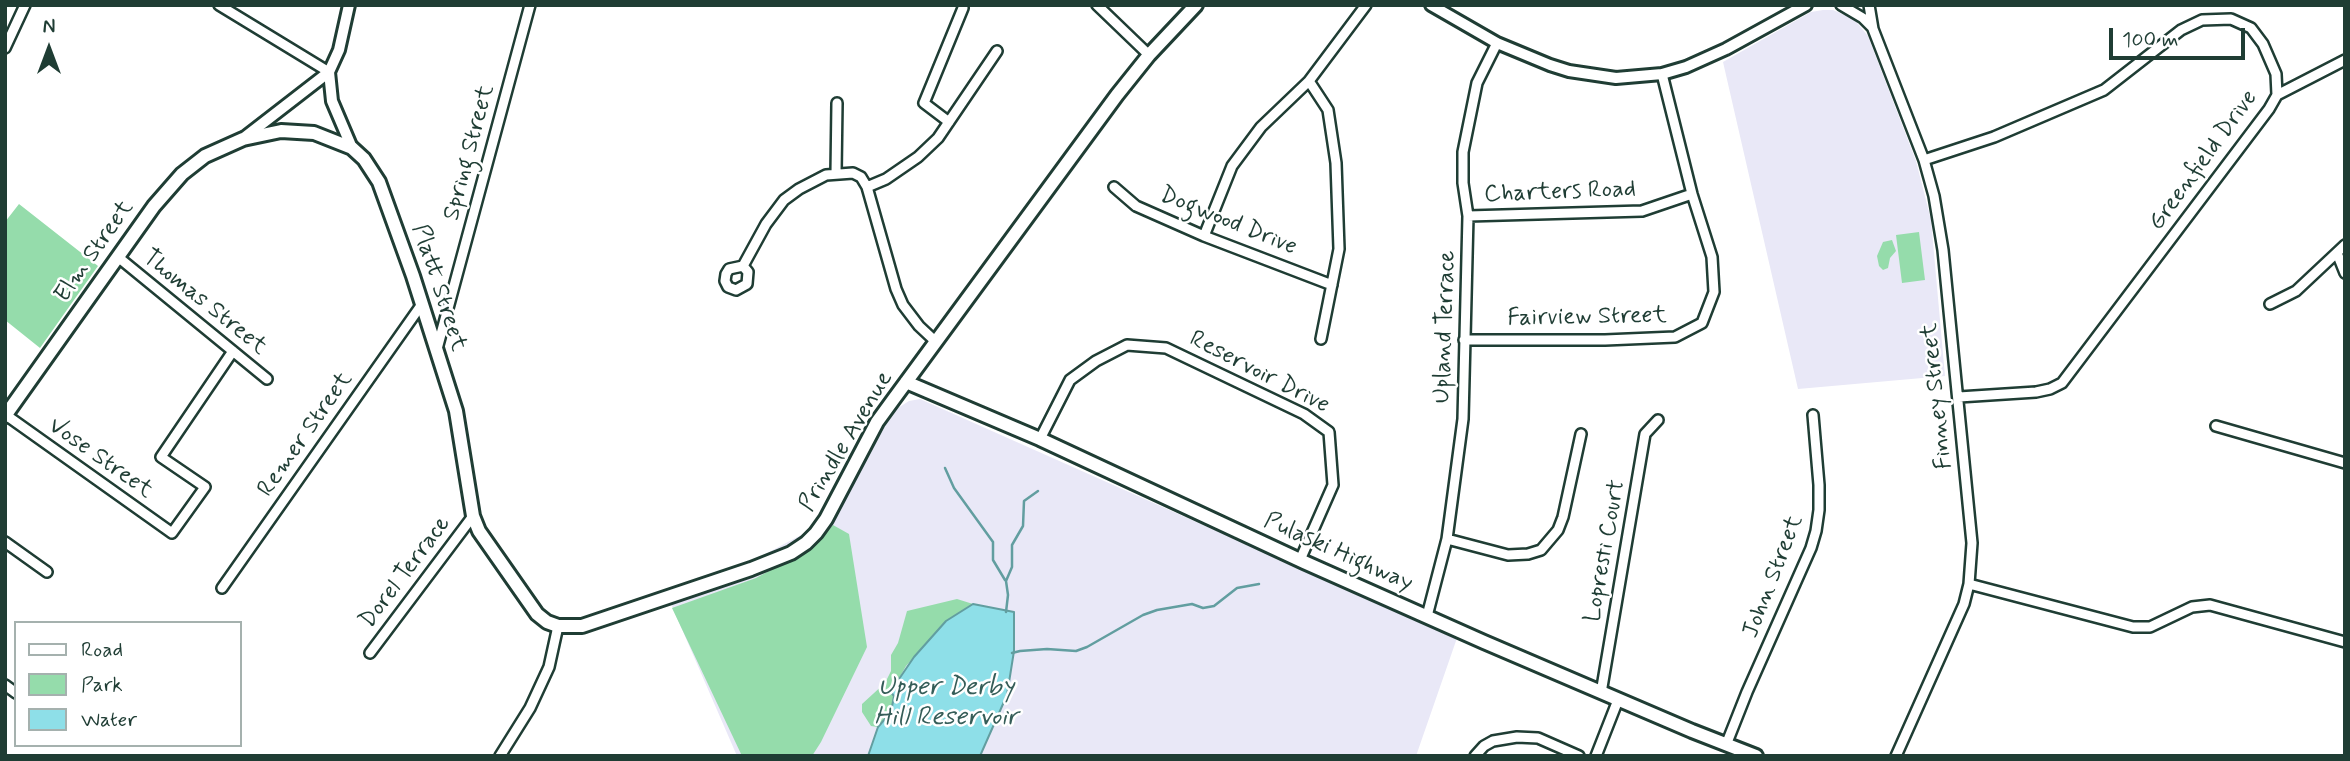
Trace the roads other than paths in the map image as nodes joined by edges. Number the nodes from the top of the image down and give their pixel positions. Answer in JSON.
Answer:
{"nodes":[{"id":1,"x":25,"y":5,"type":"edge"},
{"id":2,"x":219,"y":5,"type":"edge"},
{"id":3,"x":349,"y":5,"type":"edge"},
{"id":4,"x":530,"y":5,"type":"edge"},
{"id":5,"x":1097,"y":5,"type":"edge"},
{"id":6,"x":1196,"y":5,"type":"edge"},
{"id":7,"x":1366,"y":5,"type":"edge"},
{"id":8,"x":1432,"y":5,"type":"edge"},
{"id":9,"x":1806,"y":5,"type":"edge"},
{"id":10,"x":1841,"y":5,"type":"edge"},
{"id":11,"x":1869,"y":5,"type":"edge"},
{"id":12,"x":963,"y":8,"type":"dead end"},
{"id":13,"x":1873,"y":29,"type":"junction"},
{"id":14,"x":1497,"y":43,"type":"junction"},
{"id":15,"x":5,"y":48,"type":"edge"},
{"id":16,"x":997,"y":51,"type":"dead end"},
{"id":17,"x":1149,"y":55,"type":"junction"},
{"id":18,"x":2345,"y":60,"type":"edge"},
{"id":19,"x":329,"y":72,"type":"junction"},
{"id":20,"x":1662,"y":74,"type":"junction"},
{"id":21,"x":1309,"y":81,"type":"junction"},
{"id":22,"x":2277,"y":95,"type":"junction"},
{"id":23,"x":837,"y":103,"type":"dead end"},
{"id":24,"x":949,"y":122,"type":"junction"},
{"id":25,"x":243,"y":139,"type":"junction"},
{"id":26,"x":352,"y":148,"type":"junction"},
{"id":27,"x":1924,"y":160,"type":"junction"},
{"id":28,"x":836,"y":173,"type":"junction"},
{"id":29,"x":867,"y":187,"type":"junction"},
{"id":30,"x":1114,"y":187,"type":"dead end"},
{"id":31,"x":1692,"y":194,"type":"junction"},
{"id":32,"x":1468,"y":216,"type":"junction"},
{"id":33,"x":1204,"y":236,"type":"junction"},
{"id":34,"x":2345,"y":245,"type":"edge"},
{"id":35,"x":2337,"y":253,"type":"junction"},
{"id":36,"x":118,"y":257,"type":"junction"},
{"id":37,"x":743,"y":266,"type":"dead end"},
{"id":38,"x":2345,"y":272,"type":"edge"},
{"id":39,"x":1332,"y":285,"type":"junction"},
{"id":40,"x":422,"y":304,"type":"junction"},
{"id":41,"x":2270,"y":304,"type":"dead end"},
{"id":42,"x":1321,"y":339,"type":"dead end"},
{"id":43,"x":1464,"y":340,"type":"junction"},
{"id":44,"x":935,"y":341,"type":"junction"},
{"id":45,"x":436,"y":350,"type":"junction"},
{"id":46,"x":233,"y":352,"type":"junction"},
{"id":47,"x":267,"y":379,"type":"dead end"},
{"id":48,"x":906,"y":382,"type":"junction"},
{"id":49,"x":1959,"y":397,"type":"junction"},
{"id":50,"x":1813,"y":415,"type":"dead end"},
{"id":51,"x":6,"y":416,"type":"edge"},
{"id":52,"x":1658,"y":420,"type":"dead end"},
{"id":53,"x":2216,"y":426,"type":"dead end"},
{"id":54,"x":1581,"y":434,"type":"dead end"},
{"id":55,"x":1040,"y":439,"type":"junction"},
{"id":56,"x":2345,"y":463,"type":"edge"},
{"id":57,"x":472,"y":516,"type":"junction"},
{"id":58,"x":1447,"y":539,"type":"junction"},
{"id":59,"x":5,"y":542,"type":"edge"},
{"id":60,"x":1300,"y":560,"type":"junction"},
{"id":61,"x":47,"y":572,"type":"dead end"},
{"id":62,"x":1969,"y":584,"type":"junction"},
{"id":63,"x":222,"y":588,"type":"dead end"},
{"id":64,"x":1427,"y":616,"type":"junction"},
{"id":65,"x":558,"y":626,"type":"junction"},
{"id":66,"x":2345,"y":642,"type":"edge"},
{"id":67,"x":370,"y":653,"type":"dead end"},
{"id":68,"x":1601,"y":693,"type":"junction"},
{"id":69,"x":1618,"y":700,"type":"junction"},
{"id":70,"x":1726,"y":745,"type":"junction"},
{"id":71,"x":1748,"y":754,"type":"edge"},
{"id":72,"x":499,"y":756,"type":"edge"},
{"id":73,"x":1475,"y":756,"type":"edge"},
{"id":74,"x":1579,"y":756,"type":"edge"},
{"id":75,"x":1596,"y":756,"type":"edge"},
{"id":76,"x":1896,"y":756,"type":"edge"}],
"edges":[{"from":1,"to":15,"type":"street"},
{"from":2,"to":19,"type":"street"},
{"from":3,"to":19,"type":"street"},
{"from":4,"to":45,"type":"street","name":"Spring Street"},
{"from":5,"to":17,"type":"street"},
{"from":6,"to":17,"type":"main road","name":"Prindle Avenue"},
{"from":7,"to":21,"type":"street"},
{"from":8,"to":14,"type":"street"},
{"from":9,"to":20,"type":"street"},
{"from":10,"to":13,"type":"street"},
{"from":11,"to":13,"type":"street","name":"Finney Street"},
{"from":12,"to":24,"type":"street"},
{"from":13,"to":27,"type":"street","name":"Finney Street"},
{"from":14,"to":20,"type":"street"},
{"from":14,"to":32,"type":"street","name":"Upland Terrace"},
{"from":16,"to":24,"type":"street"},
{"from":17,"to":44,"type":"main road","name":"Prindle Avenue"},
{"from":18,"to":22,"type":"street"},
{"from":19,"to":25,"type":"street","name":"Elm Street"},
{"from":19,"to":26,"type":"street","name":"Platt Street"},
{"from":20,"to":31,"type":"street","name":"Fairview Street"},
{"from":21,"to":33,"type":"street"},
{"from":21,"to":39,"type":"street"},
{"from":22,"to":27,"type":"street","name":"Greenfield Drive"},
{"from":22,"to":49,"type":"street","name":"Greenfield Drive"},
{"from":23,"to":28,"type":"street"},
{"from":24,"to":29,"type":"street"},
{"from":25,"to":26,"type":"main road","name":"Elm Street"},
{"from":25,"to":36,"type":"main road","name":"Elm Street"},
{"from":26,"to":40,"type":"main road","name":"Platt Street"},
{"from":27,"to":49,"type":"street","name":"Finney Street"},
{"from":28,"to":29,"type":"street"},
{"from":28,"to":37,"type":"street"},
{"from":29,"to":44,"type":"street"},
{"from":30,"to":33,"type":"street","name":"Dogwood Drive"},
{"from":31,"to":32,"type":"street","name":"Charters Road"},
{"from":31,"to":43,"type":"street","name":"Fairview Street"},
{"from":32,"to":43,"type":"street","name":"Upland Terrace"},
{"from":33,"to":39,"type":"street","name":"Dogwood Drive"},
{"from":34,"to":35,"type":"street"},
{"from":35,"to":38,"type":"street"},
{"from":35,"to":41,"type":"street"},
{"from":36,"to":46,"type":"street","name":"Thomas Street"},
{"from":36,"to":51,"type":"main road","name":"Elm Street"},
{"from":39,"to":42,"type":"street"},
{"from":40,"to":45,"type":"main road","name":"Platt Street"},
{"from":40,"to":63,"type":"street","name":"Remer Street"},
{"from":43,"to":58,"type":"street","name":"Upland Terrace"},
{"from":44,"to":48,"type":"main road","name":"Prindle Avenue"},
{"from":45,"to":57,"type":"main road","name":"Platt Street"},
{"from":46,"to":47,"type":"street","name":"Thomas Street"},
{"from":46,"to":51,"type":"street","name":"Vose Street"},
{"from":48,"to":55,"type":"main road","name":"Pulaski Highway"},
{"from":48,"to":65,"type":"main road","name":"Prindle Avenue"},
{"from":49,"to":62,"type":"street","name":"Finney Street"},
{"from":50,"to":70,"type":"street","name":"John Street"},
{"from":52,"to":68,"type":"street","name":"Lopresti Court"},
{"from":53,"to":56,"type":"street"},
{"from":54,"to":58,"type":"street"},
{"from":55,"to":60,"type":"main road","name":"Pulaski Highway"},
{"from":55,"to":60,"type":"street","name":"Reservoir Drive"},
{"from":57,"to":65,"type":"main road","name":"Platt Street"},
{"from":57,"to":67,"type":"street","name":"Dorel Terrace"},
{"from":58,"to":64,"type":"street","name":"Upland Terrace"},
{"from":59,"to":61,"type":"street"},
{"from":60,"to":64,"type":"main road","name":"Pulaski Highway"},
{"from":62,"to":66,"type":"street"},
{"from":62,"to":76,"type":"street","name":"Finney Street"},
{"from":64,"to":68,"type":"main road","name":"Pulaski Highway"},
{"from":65,"to":72,"type":"street"},
{"from":68,"to":69,"type":"main road","name":"Pulaski Highway"},
{"from":69,"to":70,"type":"main road","name":"Pulaski Highway"},
{"from":69,"to":75,"type":"street"},
{"from":70,"to":71,"type":"main road","name":"Pulaski Highway"},
{"from":73,"to":74,"type":"street"}]}
